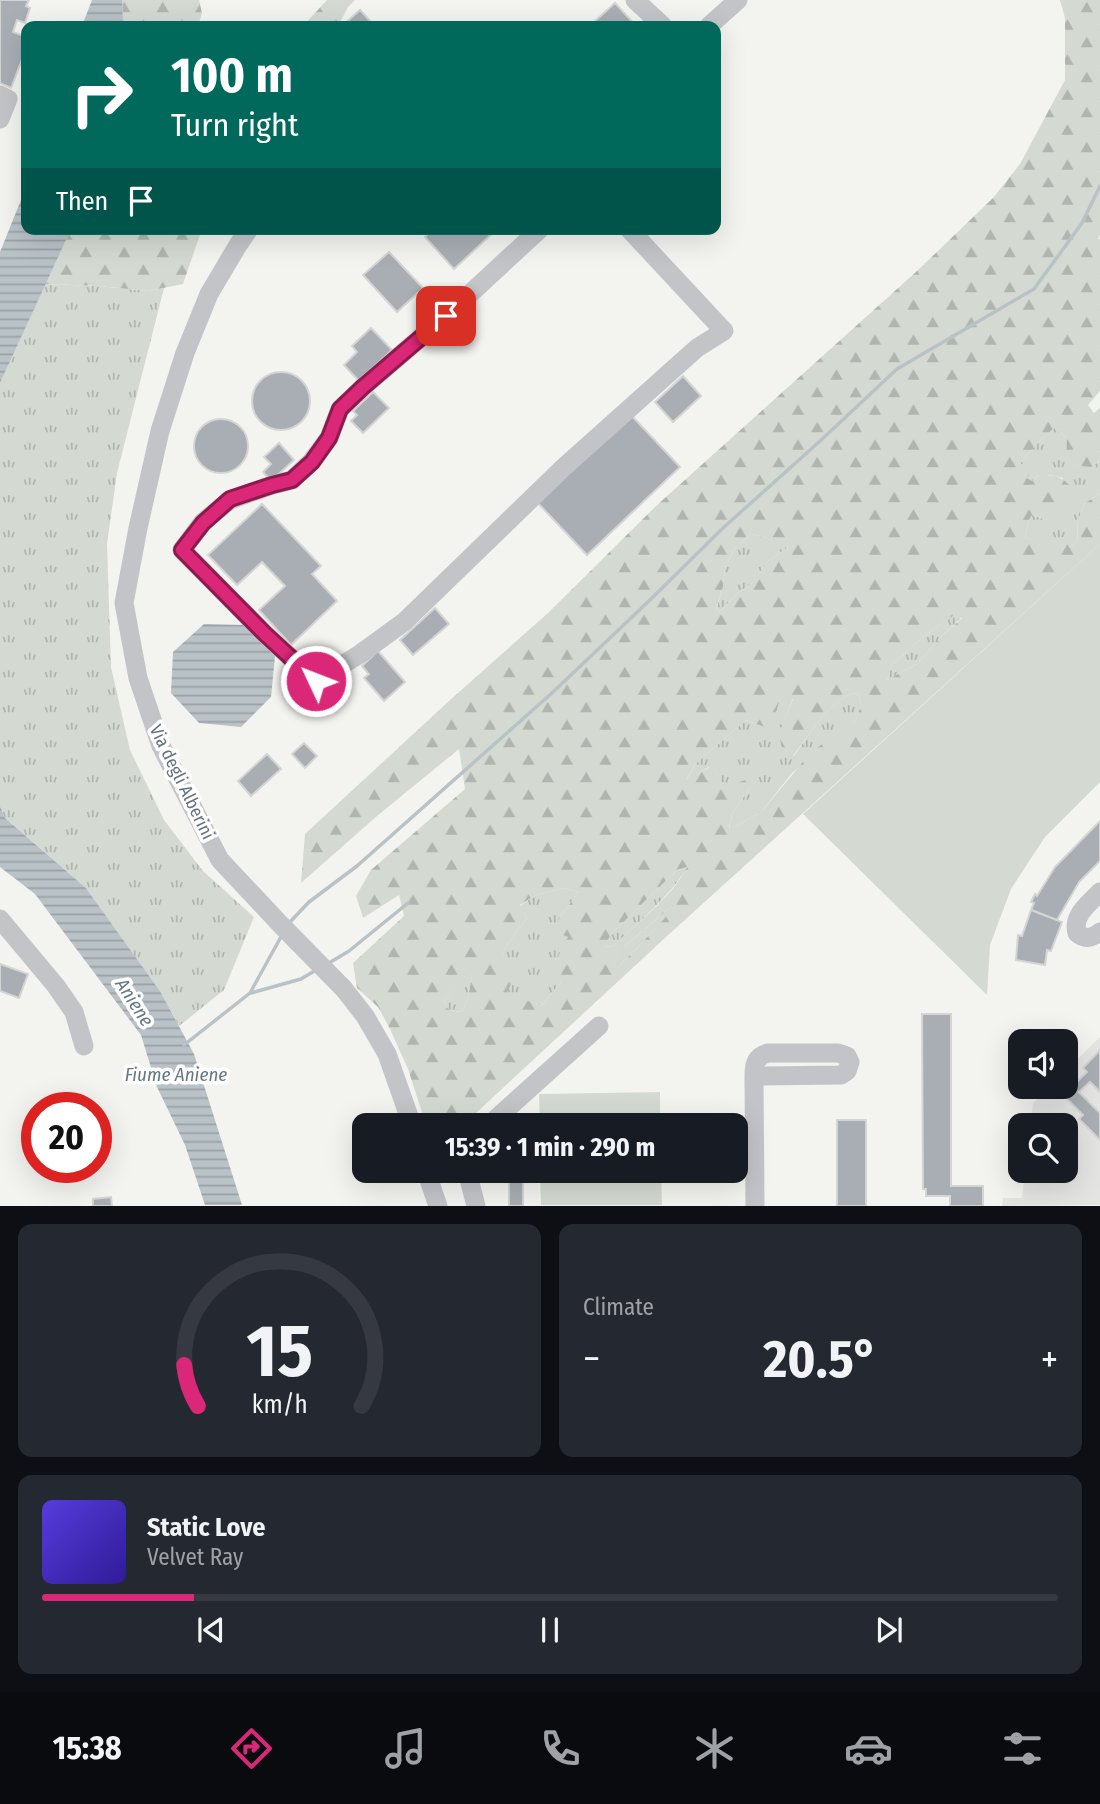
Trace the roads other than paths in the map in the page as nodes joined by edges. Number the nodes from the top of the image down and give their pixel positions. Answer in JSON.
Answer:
{"nodes":[{"id":1,"x":635,"y":0,"type":"edge"},
{"id":2,"x":738,"y":0,"type":"edge"},
{"id":3,"x":658,"y":21,"type":"edge"},
{"id":4,"x":715,"y":21,"type":"edge"},
{"id":5,"x":0,"y":95,"type":"edge"},
{"id":6,"x":0,"y":119,"type":"edge"},
{"id":7,"x":245,"y":235,"type":"edge"},
{"id":8,"x":534,"y":235,"type":"edge"},
{"id":9,"x":635,"y":235,"type":"edge"},
{"id":10,"x":1100,"y":892,"type":"edge"},
{"id":11,"x":0,"y":919,"type":"edge"},
{"id":12,"x":1100,"y":932,"type":"edge"},
{"id":13,"x":599,"y":1026,"type":"dead end"},
{"id":14,"x":84,"y":1046,"type":"dead end"},
{"id":15,"x":754,"y":1076,"type":"dead end"},
{"id":16,"x":408,"y":1113,"type":"edge"},
{"id":17,"x":502,"y":1113,"type":"edge"},
{"id":18,"x":430,"y":1183,"type":"edge"},
{"id":19,"x":470,"y":1183,"type":"edge"},
{"id":20,"x":438,"y":1206,"type":"edge"},
{"id":21,"x":476,"y":1206,"type":"edge"},
{"id":22,"x":754,"y":1206,"type":"edge"}],
"edges":[{"from":1,"to":3,"type":"street"},
{"from":2,"to":4,"type":"street"},
{"from":5,"to":6,"type":"street"},
{"from":7,"to":16,"type":"street","name":"Via degli Alberini"},
{"from":8,"to":9,"type":"street"},
{"from":10,"to":12,"type":"street"},
{"from":11,"to":14,"type":"street"},
{"from":13,"to":17,"type":"street"},
{"from":15,"to":22,"type":"street"},
{"from":18,"to":20,"type":"street"},
{"from":19,"to":21,"type":"street"}]}
